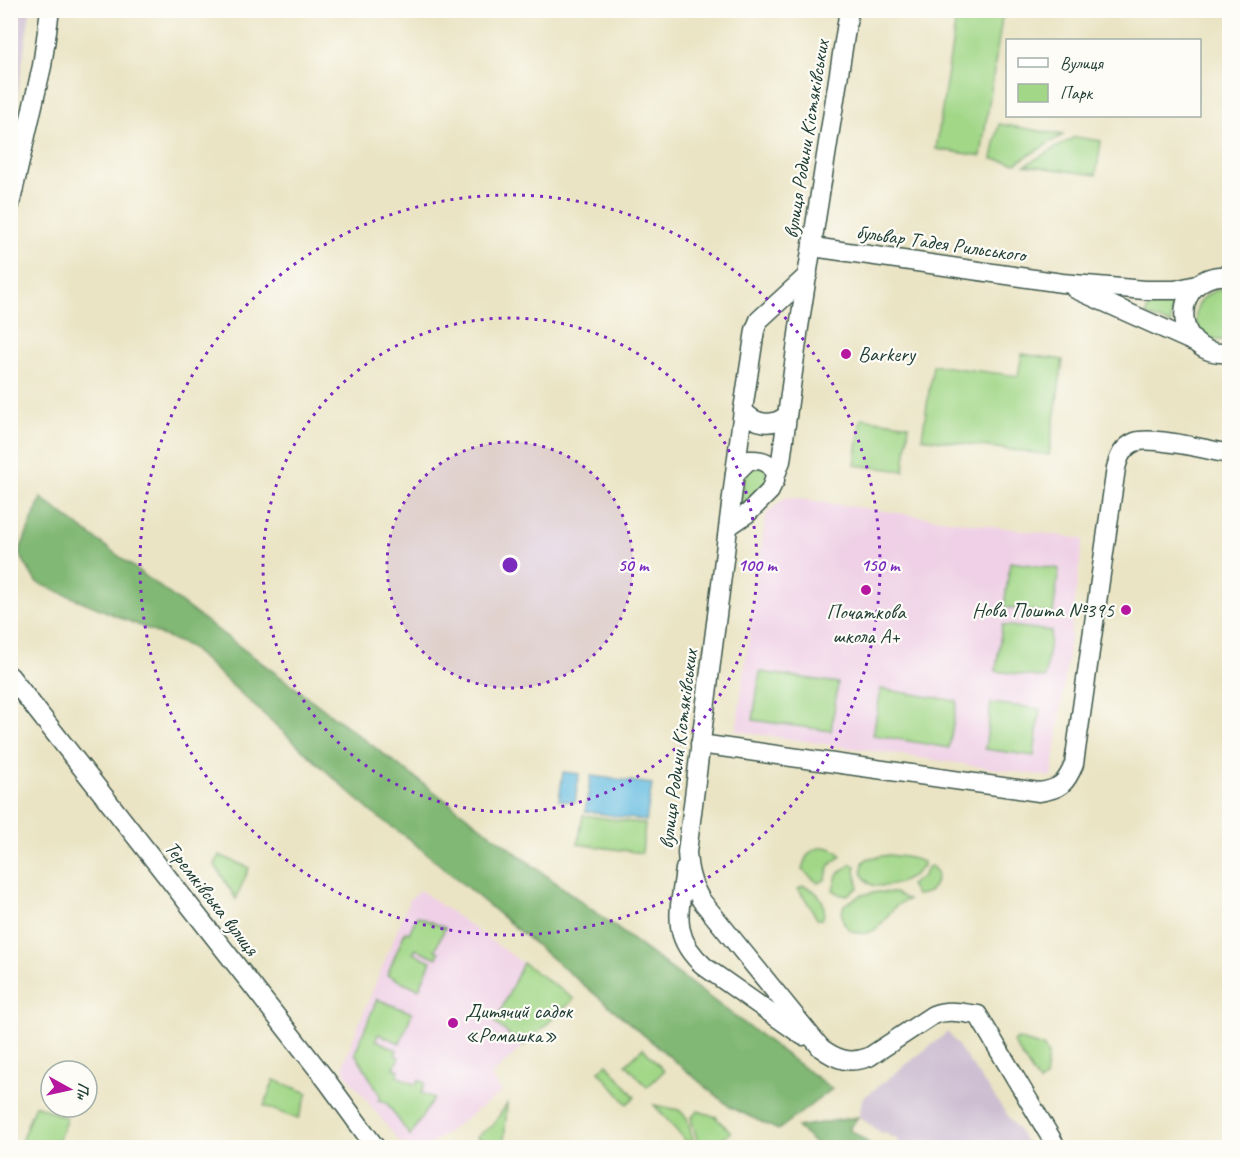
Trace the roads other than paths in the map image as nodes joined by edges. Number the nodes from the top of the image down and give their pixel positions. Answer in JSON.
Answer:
{"nodes":[{"id":1,"x":50,"y":10,"type":"edge"},
{"id":2,"x":849,"y":10,"type":"edge"},
{"id":3,"x":10,"y":205,"type":"edge"},
{"id":4,"x":813,"y":247,"type":"junction"},
{"id":5,"x":808,"y":275,"type":"junction"},
{"id":6,"x":1230,"y":276,"type":"edge"},
{"id":7,"x":1062,"y":283,"type":"junction"},
{"id":8,"x":1197,"y":285,"type":"junction"},
{"id":9,"x":762,"y":317,"type":"junction"},
{"id":10,"x":799,"y":327,"type":"junction"},
{"id":11,"x":1201,"y":347,"type":"junction"},
{"id":12,"x":1230,"y":353,"type":"edge"},
{"id":13,"x":1230,"y":369,"type":"edge"},
{"id":14,"x":743,"y":410,"type":"junction"},
{"id":15,"x":787,"y":415,"type":"junction"},
{"id":16,"x":1230,"y":454,"type":"edge"},
{"id":17,"x":735,"y":474,"type":"junction"},
{"id":18,"x":775,"y":482,"type":"junction"},
{"id":19,"x":729,"y":526,"type":"junction"},
{"id":20,"x":10,"y":676,"type":"edge"},
{"id":21,"x":700,"y":744,"type":"junction"},
{"id":22,"x":687,"y":852,"type":"junction"},
{"id":23,"x":821,"y":1048,"type":"junction"},
{"id":24,"x":376,"y":1148,"type":"edge"},
{"id":25,"x":1058,"y":1148,"type":"edge"}],
"edges":[{"from":1,"to":3,"type":"street"},
{"from":2,"to":4,"type":"street","name":"вулиця Родини Кістяківських"},
{"from":4,"to":5,"type":"street","name":"вулиця Родини Кістяківських"},
{"from":4,"to":7,"type":"street","name":"бульвар Тадея Рильського"},
{"from":5,"to":9,"type":"street","name":"вулиця Родини Кістяківських"},
{"from":5,"to":10,"type":"street","name":"вулиця Родини Кістяківських"},
{"from":6,"to":8,"type":"street","name":"бульвар Тадея Рильського"},
{"from":7,"to":8,"type":"street","name":"бульвар Тадея Рильського"},
{"from":7,"to":11,"type":"street","name":"бульвар Тадея Рильського"},
{"from":8,"to":11,"type":"street"},
{"from":9,"to":10,"type":"street"},
{"from":9,"to":14,"type":"street","name":"вулиця Родини Кістяківських"},
{"from":10,"to":15,"type":"street","name":"вулиця Родини Кістяківських"},
{"from":11,"to":12,"type":"street"},
{"from":11,"to":13,"type":"street","name":"бульвар Тадея Рильського"},
{"from":14,"to":15,"type":"street"},
{"from":14,"to":17,"type":"street","name":"вулиця Родини Кістяківських"},
{"from":15,"to":18,"type":"street","name":"вулиця Родини Кістяківських"},
{"from":16,"to":21,"type":"street"},
{"from":17,"to":18,"type":"street"},
{"from":17,"to":19,"type":"street","name":"вулиця Родини Кістяківських"},
{"from":18,"to":19,"type":"street","name":"вулиця Родини Кістяківських"},
{"from":19,"to":21,"type":"street","name":"вулиця Родини Кістяківських"},
{"from":20,"to":24,"type":"street","name":"Теремківська вулиця"},
{"from":21,"to":22,"type":"street","name":"вулиця Родини Кістяківських"},
{"from":22,"to":23,"type":"street","name":"вулиця Родини Кістяківських"},
{"from":22,"to":23,"type":"street"},
{"from":23,"to":25,"type":"street","name":"вулиця Родини Кістяківських"}]}
